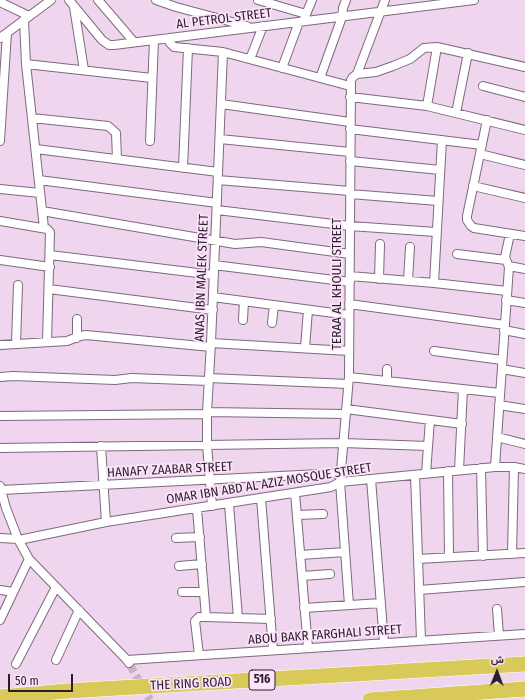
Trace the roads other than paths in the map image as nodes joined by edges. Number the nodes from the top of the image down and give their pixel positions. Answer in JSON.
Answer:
{"nodes":[{"id":1,"x":51,"y":0,"type":"edge"},
{"id":2,"x":98,"y":0,"type":"edge"},
{"id":3,"x":156,"y":0,"type":"edge"},
{"id":4,"x":258,"y":0,"type":"edge"},
{"id":5,"x":312,"y":0,"type":"edge"},
{"id":6,"x":346,"y":0,"type":"edge"},
{"id":7,"x":385,"y":0,"type":"edge"},
{"id":8,"x":474,"y":0,"type":"edge"},
{"id":9,"x":0,"y":2,"type":"edge"},
{"id":10,"x":71,"y":3,"type":"edge"},
{"id":11,"x":380,"y":12,"type":"junction"},
{"id":12,"x":342,"y":17,"type":"junction"},
{"id":13,"x":27,"y":18,"type":"junction"},
{"id":14,"x":302,"y":19,"type":"junction"},
{"id":15,"x":263,"y":26,"type":"junction"},
{"id":16,"x":251,"y":28,"type":"junction"},
{"id":17,"x":2,"y":37,"type":"edge"},
{"id":18,"x":169,"y":38,"type":"junction"},
{"id":19,"x":154,"y":40,"type":"junction"},
{"id":20,"x":134,"y":42,"type":"junction"},
{"id":21,"x":437,"y":47,"type":"junction"},
{"id":22,"x":188,"y":48,"type":"junction"},
{"id":23,"x":223,"y":52,"type":"junction"},
{"id":24,"x":468,"y":53,"type":"junction"},
{"id":25,"x":250,"y":59,"type":"junction"},
{"id":26,"x":26,"y":64,"type":"junction"},
{"id":27,"x":525,"y":67,"type":"edge"},
{"id":28,"x":282,"y":68,"type":"junction"},
{"id":29,"x":84,"y":70,"type":"junction"},
{"id":30,"x":357,"y":74,"type":"junction"},
{"id":31,"x":152,"y":78,"type":"junction"},
{"id":32,"x":320,"y":78,"type":"junction"},
{"id":33,"x":350,"y":86,"type":"junction"},
{"id":34,"x":483,"y":86,"type":"dead end"},
{"id":35,"x":350,"y":97,"type":"junction"},
{"id":36,"x":525,"y":97,"type":"edge"},
{"id":37,"x":221,"y":104,"type":"junction"},
{"id":38,"x":426,"y":106,"type":"junction"},
{"id":39,"x":456,"y":113,"type":"junction"},
{"id":40,"x":32,"y":118,"type":"junction"},
{"id":41,"x":487,"y":120,"type":"junction"},
{"id":42,"x":350,"y":126,"type":"junction"},
{"id":43,"x":525,"y":130,"type":"edge"},
{"id":44,"x":220,"y":139,"type":"junction"},
{"id":45,"x":150,"y":140,"type":"dead end"},
{"id":46,"x":442,"y":140,"type":"junction"},
{"id":47,"x":0,"y":141,"type":"edge"},
{"id":48,"x":482,"y":145,"type":"junction"},
{"id":49,"x":36,"y":149,"type":"junction"},
{"id":50,"x":350,"y":152,"type":"junction"},
{"id":51,"x":480,"y":154,"type":"junction"},
{"id":52,"x":117,"y":159,"type":"junction"},
{"id":53,"x":350,"y":161,"type":"junction"},
{"id":54,"x":525,"y":165,"type":"edge"},
{"id":55,"x":183,"y":168,"type":"junction"},
{"id":56,"x":440,"y":170,"type":"junction"},
{"id":57,"x":218,"y":176,"type":"junction"},
{"id":58,"x":39,"y":180,"type":"junction"},
{"id":59,"x":473,"y":186,"type":"junction"},
{"id":60,"x":0,"y":189,"type":"edge"},
{"id":61,"x":40,"y":193,"type":"junction"},
{"id":62,"x":350,"y":193,"type":"junction"},
{"id":63,"x":525,"y":198,"type":"edge"},
{"id":64,"x":438,"y":201,"type":"junction"},
{"id":65,"x":217,"y":207,"type":"junction"},
{"id":66,"x":42,"y":211,"type":"junction"},
{"id":67,"x":0,"y":221,"type":"edge"},
{"id":68,"x":350,"y":226,"type":"junction"},
{"id":69,"x":44,"y":228,"type":"junction"},
{"id":70,"x":436,"y":232,"type":"junction"},
{"id":71,"x":510,"y":234,"type":"junction"},
{"id":72,"x":525,"y":236,"type":"edge"},
{"id":73,"x":215,"y":240,"type":"junction"},
{"id":74,"x":380,"y":244,"type":"dead end"},
{"id":75,"x":410,"y":248,"type":"dead end"},
{"id":76,"x":350,"y":254,"type":"junction"},
{"id":77,"x":457,"y":254,"type":"dead end"},
{"id":78,"x":50,"y":255,"type":"junction"},
{"id":79,"x":0,"y":260,"type":"edge"},
{"id":80,"x":507,"y":263,"type":"junction"},
{"id":81,"x":214,"y":265,"type":"junction"},
{"id":82,"x":50,"y":267,"type":"junction"},
{"id":83,"x":525,"y":269,"type":"edge"},
{"id":84,"x":214,"y":275,"type":"junction"},
{"id":85,"x":350,"y":279,"type":"junction"},
{"id":86,"x":379,"y":279,"type":"junction"},
{"id":87,"x":408,"y":281,"type":"junction"},
{"id":88,"x":434,"y":283,"type":"junction"},
{"id":89,"x":18,"y":285,"type":"dead end"},
{"id":90,"x":49,"y":289,"type":"junction"},
{"id":91,"x":507,"y":296,"type":"junction"},
{"id":92,"x":213,"y":297,"type":"junction"},
{"id":93,"x":244,"y":301,"type":"junction"},
{"id":94,"x":525,"y":303,"type":"edge"},
{"id":95,"x":349,"y":304,"type":"junction"},
{"id":96,"x":274,"y":305,"type":"junction"},
{"id":97,"x":213,"y":310,"type":"junction"},
{"id":98,"x":308,"y":310,"type":"junction"},
{"id":99,"x":349,"y":315,"type":"junction"},
{"id":100,"x":77,"y":319,"type":"dead end"},
{"id":101,"x":243,"y":320,"type":"dead end"},
{"id":102,"x":272,"y":323,"type":"dead end"},
{"id":103,"x":504,"y":327,"type":"junction"},
{"id":104,"x":525,"y":334,"type":"edge"},
{"id":105,"x":74,"y":339,"type":"junction"},
{"id":106,"x":47,"y":342,"type":"junction"},
{"id":107,"x":16,"y":344,"type":"junction"},
{"id":108,"x":0,"y":345,"type":"edge"},
{"id":109,"x":211,"y":345,"type":"junction"},
{"id":110,"x":305,"y":348,"type":"junction"},
{"id":111,"x":349,"y":351,"type":"junction"},
{"id":112,"x":434,"y":351,"type":"dead end"},
{"id":113,"x":502,"y":360,"type":"junction"},
{"id":114,"x":387,"y":368,"type":"dead end"},
{"id":115,"x":502,"y":369,"type":"junction"},
{"id":116,"x":525,"y":373,"type":"edge"},
{"id":117,"x":0,"y":377,"type":"edge"},
{"id":118,"x":209,"y":380,"type":"junction"},
{"id":119,"x":349,"y":381,"type":"junction"},
{"id":120,"x":387,"y":381,"type":"junction"},
{"id":121,"x":464,"y":389,"type":"junction"},
{"id":122,"x":500,"y":392,"type":"junction"},
{"id":123,"x":499,"y":405,"type":"junction"},
{"id":124,"x":525,"y":409,"type":"edge"},
{"id":125,"x":346,"y":412,"type":"junction"},
{"id":126,"x":207,"y":413,"type":"junction"},
{"id":127,"x":0,"y":416,"type":"edge"},
{"id":128,"x":430,"y":420,"type":"junction"},
{"id":129,"x":462,"y":424,"type":"junction"},
{"id":130,"x":497,"y":437,"type":"junction"},
{"id":131,"x":343,"y":443,"type":"junction"},
{"id":132,"x":525,"y":444,"type":"edge"},
{"id":133,"x":207,"y":445,"type":"junction"},
{"id":134,"x":101,"y":446,"type":"junction"},
{"id":135,"x":428,"y":446,"type":"junction"},
{"id":136,"x":0,"y":448,"type":"edge"},
{"id":137,"x":495,"y":467,"type":"junction"},
{"id":138,"x":514,"y":467,"type":"junction"},
{"id":139,"x":481,"y":468,"type":"junction"},
{"id":140,"x":525,"y":469,"type":"edge"},
{"id":141,"x":459,"y":470,"type":"junction"},
{"id":142,"x":448,"y":471,"type":"junction"},
{"id":143,"x":340,"y":473,"type":"junction"},
{"id":144,"x":426,"y":474,"type":"junction"},
{"id":145,"x":415,"y":475,"type":"junction"},
{"id":146,"x":371,"y":479,"type":"junction"},
{"id":147,"x":210,"y":480,"type":"junction"},
{"id":148,"x":340,"y":482,"type":"junction"},
{"id":149,"x":104,"y":485,"type":"junction"},
{"id":150,"x":0,"y":488,"type":"edge"},
{"id":151,"x":295,"y":493,"type":"junction"},
{"id":152,"x":261,"y":498,"type":"junction"},
{"id":153,"x":229,"y":504,"type":"junction"},
{"id":154,"x":212,"y":506,"type":"junction"},
{"id":155,"x":3,"y":508,"type":"edge"},
{"id":156,"x":197,"y":508,"type":"junction"},
{"id":157,"x":323,"y":514,"type":"dead end"},
{"id":158,"x":297,"y":516,"type":"junction"},
{"id":159,"x":106,"y":522,"type":"junction"},
{"id":160,"x":200,"y":537,"type":"junction"},
{"id":161,"x":0,"y":538,"type":"edge"},
{"id":162,"x":176,"y":538,"type":"dead end"},
{"id":163,"x":18,"y":539,"type":"junction"},
{"id":164,"x":345,"y":552,"type":"junction"},
{"id":165,"x":525,"y":553,"type":"edge"},
{"id":166,"x":512,"y":554,"type":"junction"},
{"id":167,"x":300,"y":555,"type":"junction"},
{"id":168,"x":484,"y":556,"type":"junction"},
{"id":169,"x":449,"y":557,"type":"junction"},
{"id":170,"x":29,"y":559,"type":"junction"},
{"id":171,"x":418,"y":559,"type":"junction"},
{"id":172,"x":202,"y":564,"type":"junction"},
{"id":173,"x":178,"y":566,"type":"dead end"},
{"id":174,"x":330,"y":574,"type":"dead end"},
{"id":175,"x":302,"y":576,"type":"junction"},
{"id":176,"x":525,"y":582,"type":"edge"},
{"id":177,"x":56,"y":587,"type":"junction"},
{"id":178,"x":0,"y":590,"type":"edge"},
{"id":179,"x":419,"y":590,"type":"junction"},
{"id":180,"x":13,"y":592,"type":"junction"},
{"id":181,"x":182,"y":592,"type":"dead end"},
{"id":182,"x":204,"y":592,"type":"junction"},
{"id":183,"x":381,"y":603,"type":"junction"},
{"id":184,"x":349,"y":605,"type":"junction"},
{"id":185,"x":304,"y":608,"type":"junction"},
{"id":186,"x":497,"y":609,"type":"dead end"},
{"id":187,"x":79,"y":610,"type":"junction"},
{"id":188,"x":206,"y":617,"type":"junction"},
{"id":189,"x":238,"y":618,"type":"junction"},
{"id":190,"x":271,"y":619,"type":"junction"},
{"id":191,"x":0,"y":620,"type":"edge"},
{"id":192,"x":306,"y":634,"type":"junction"},
{"id":193,"x":316,"y":634,"type":"dead end"},
{"id":194,"x":525,"y":634,"type":"edge"},
{"id":195,"x":499,"y":635,"type":"junction"},
{"id":196,"x":420,"y":640,"type":"junction"},
{"id":197,"x":384,"y":643,"type":"junction"},
{"id":198,"x":308,"y":648,"type":"junction"},
{"id":199,"x":274,"y":650,"type":"junction"},
{"id":200,"x":199,"y":655,"type":"junction"},
{"id":201,"x":56,"y":660,"type":"dead end"},
{"id":202,"x":16,"y":664,"type":"dead end"},
{"id":203,"x":525,"y":664,"type":"edge"},
{"id":204,"x":525,"y":689,"type":"edge"},
{"id":205,"x":0,"y":697,"type":"edge"},
{"id":206,"x":370,"y":700,"type":"edge"}],
"edges":[{"from":1,"to":13,"type":"street"},
{"from":2,"to":20,"type":"street"},
{"from":3,"to":16,"type":"street"},
{"from":4,"to":14,"type":"street"},
{"from":5,"to":14,"type":"street"},
{"from":6,"to":12,"type":"street"},
{"from":7,"to":11,"type":"street"},
{"from":8,"to":11,"type":"street","name":"AL PETROL STREET"},
{"from":9,"to":13,"type":"street"},
{"from":10,"to":20,"type":"street","name":"AL PETROL STREET"},
{"from":10,"to":29,"type":"street"},
{"from":11,"to":12,"type":"street","name":"AL PETROL STREET"},
{"from":11,"to":30,"type":"street"},
{"from":12,"to":14,"type":"street","name":"AL PETROL STREET"},
{"from":12,"to":32,"type":"street"},
{"from":13,"to":17,"type":"street"},
{"from":13,"to":26,"type":"street"},
{"from":14,"to":15,"type":"street","name":"AL PETROL STREET"},
{"from":14,"to":28,"type":"street"},
{"from":15,"to":16,"type":"street","name":"AL PETROL STREET"},
{"from":15,"to":25,"type":"street"},
{"from":16,"to":18,"type":"street","name":"AL PETROL STREET"},
{"from":17,"to":47,"type":"street"},
{"from":18,"to":19,"type":"street","name":"AL PETROL STREET"},
{"from":18,"to":22,"type":"street"},
{"from":19,"to":20,"type":"street","name":"AL PETROL STREET"},
{"from":19,"to":31,"type":"street"},
{"from":21,"to":24,"type":"street"},
{"from":21,"to":30,"type":"street"},
{"from":21,"to":38,"type":"street"},
{"from":22,"to":23,"type":"street"},
{"from":22,"to":55,"type":"street"},
{"from":23,"to":25,"type":"street"},
{"from":23,"to":37,"type":"street","name":"ANAS IBN MALEK STREET"},
{"from":24,"to":27,"type":"street"},
{"from":24,"to":39,"type":"street"},
{"from":25,"to":28,"type":"street"},
{"from":26,"to":29,"type":"street"},
{"from":26,"to":40,"type":"street"},
{"from":28,"to":32,"type":"street"},
{"from":29,"to":31,"type":"street"},
{"from":30,"to":33,"type":"street"},
{"from":31,"to":45,"type":"street"},
{"from":32,"to":33,"type":"street"},
{"from":33,"to":35,"type":"street","name":"TERAA AL KHOULI STREET"},
{"from":34,"to":36,"type":"street"},
{"from":35,"to":38,"type":"street"},
{"from":35,"to":42,"type":"street","name":"TERAA AL KHOULI STREET"},
{"from":37,"to":42,"type":"street"},
{"from":37,"to":44,"type":"street","name":"ANAS IBN MALEK STREET"},
{"from":38,"to":39,"type":"street"},
{"from":39,"to":41,"type":"street"},
{"from":40,"to":49,"type":"street"},
{"from":40,"to":52,"type":"street"},
{"from":41,"to":43,"type":"street"},
{"from":41,"to":48,"type":"street"},
{"from":42,"to":46,"type":"street"},
{"from":42,"to":50,"type":"street","name":"TERAA AL KHOULI STREET"},
{"from":44,"to":50,"type":"street"},
{"from":44,"to":57,"type":"street","name":"ANAS IBN MALEK STREET"},
{"from":46,"to":48,"type":"street"},
{"from":46,"to":56,"type":"street"},
{"from":48,"to":51,"type":"street"},
{"from":49,"to":52,"type":"street"},
{"from":49,"to":58,"type":"street"},
{"from":50,"to":53,"type":"street","name":"TERAA AL KHOULI STREET"},
{"from":51,"to":54,"type":"street"},
{"from":51,"to":59,"type":"street"},
{"from":52,"to":55,"type":"street"},
{"from":53,"to":56,"type":"street"},
{"from":53,"to":62,"type":"street","name":"TERAA AL KHOULI STREET"},
{"from":55,"to":57,"type":"street"},
{"from":56,"to":64,"type":"street"},
{"from":57,"to":62,"type":"street"},
{"from":57,"to":65,"type":"street","name":"ANAS IBN MALEK STREET"},
{"from":58,"to":61,"type":"street"},
{"from":58,"to":65,"type":"street"},
{"from":59,"to":63,"type":"street"},
{"from":59,"to":71,"type":"street"},
{"from":60,"to":61,"type":"street"},
{"from":61,"to":66,"type":"street"},
{"from":62,"to":64,"type":"street"},
{"from":62,"to":68,"type":"street","name":"TERAA AL KHOULI STREET"},
{"from":64,"to":70,"type":"street"},
{"from":65,"to":68,"type":"street"},
{"from":65,"to":73,"type":"street","name":"ANAS IBN MALEK STREET"},
{"from":66,"to":69,"type":"street"},
{"from":66,"to":73,"type":"street"},
{"from":67,"to":69,"type":"street"},
{"from":68,"to":70,"type":"street"},
{"from":68,"to":76,"type":"street","name":"TERAA AL KHOULI STREET"},
{"from":69,"to":78,"type":"street"},
{"from":70,"to":88,"type":"street"},
{"from":71,"to":72,"type":"street"},
{"from":71,"to":80,"type":"street"},
{"from":73,"to":76,"type":"street"},
{"from":73,"to":81,"type":"street","name":"ANAS IBN MALEK STREET"},
{"from":74,"to":86,"type":"street"},
{"from":75,"to":87,"type":"street"},
{"from":76,"to":85,"type":"street","name":"TERAA AL KHOULI STREET"},
{"from":77,"to":80,"type":"street"},
{"from":78,"to":82,"type":"street"},
{"from":78,"to":84,"type":"street"},
{"from":79,"to":82,"type":"street"},
{"from":80,"to":83,"type":"street"},
{"from":80,"to":91,"type":"street"},
{"from":81,"to":84,"type":"street","name":"ANAS IBN MALEK STREET"},
{"from":81,"to":85,"type":"street"},
{"from":82,"to":90,"type":"street"},
{"from":84,"to":92,"type":"street","name":"ANAS IBN MALEK STREET"},
{"from":85,"to":86,"type":"street"},
{"from":85,"to":95,"type":"street","name":"TERAA AL KHOULI STREET"},
{"from":86,"to":87,"type":"street"},
{"from":87,"to":88,"type":"street"},
{"from":88,"to":91,"type":"street"},
{"from":89,"to":107,"type":"street"},
{"from":90,"to":97,"type":"street"},
{"from":90,"to":106,"type":"street"},
{"from":91,"to":94,"type":"street"},
{"from":91,"to":103,"type":"street"},
{"from":92,"to":93,"type":"street"},
{"from":92,"to":97,"type":"street","name":"ANAS IBN MALEK STREET"},
{"from":93,"to":96,"type":"street"},
{"from":93,"to":101,"type":"street"},
{"from":95,"to":99,"type":"street","name":"TERAA AL KHOULI STREET"},
{"from":95,"to":103,"type":"street"},
{"from":96,"to":98,"type":"street"},
{"from":96,"to":102,"type":"street"},
{"from":97,"to":109,"type":"street","name":"ANAS IBN MALEK STREET"},
{"from":98,"to":99,"type":"street"},
{"from":98,"to":110,"type":"street"},
{"from":99,"to":111,"type":"street","name":"TERAA AL KHOULI STREET"},
{"from":100,"to":105,"type":"street"},
{"from":103,"to":104,"type":"street"},
{"from":103,"to":113,"type":"street"},
{"from":105,"to":106,"type":"street"},
{"from":105,"to":109,"type":"street"},
{"from":106,"to":107,"type":"street"},
{"from":107,"to":108,"type":"street"},
{"from":109,"to":110,"type":"street"},
{"from":109,"to":118,"type":"street","name":"ANAS IBN MALEK STREET"},
{"from":110,"to":111,"type":"street"},
{"from":111,"to":119,"type":"street","name":"TERAA AL KHOULI STREET"},
{"from":112,"to":113,"type":"street"},
{"from":113,"to":115,"type":"street"},
{"from":114,"to":120,"type":"street"},
{"from":115,"to":116,"type":"street"},
{"from":115,"to":122,"type":"street"},
{"from":117,"to":118,"type":"street"},
{"from":118,"to":119,"type":"street"},
{"from":118,"to":126,"type":"street","name":"ANAS IBN MALEK STREET"},
{"from":119,"to":120,"type":"street"},
{"from":119,"to":125,"type":"street","name":"TERAA AL KHOULI STREET"},
{"from":120,"to":121,"type":"street"},
{"from":121,"to":122,"type":"street"},
{"from":121,"to":129,"type":"street"},
{"from":122,"to":123,"type":"street"},
{"from":123,"to":124,"type":"street"},
{"from":123,"to":130,"type":"street"},
{"from":125,"to":126,"type":"street"},
{"from":125,"to":128,"type":"street"},
{"from":125,"to":131,"type":"street","name":"TERAA AL KHOULI STREET"},
{"from":126,"to":127,"type":"street"},
{"from":126,"to":133,"type":"street","name":"ANAS IBN MALEK STREET"},
{"from":128,"to":129,"type":"street"},
{"from":128,"to":135,"type":"street"},
{"from":129,"to":141,"type":"street"},
{"from":130,"to":132,"type":"street"},
{"from":130,"to":137,"type":"street"},
{"from":131,"to":133,"type":"street"},
{"from":131,"to":135,"type":"street"},
{"from":131,"to":143,"type":"street","name":"TERAA AL KHOULI STREET"},
{"from":133,"to":134,"type":"street"},
{"from":133,"to":147,"type":"street","name":"ANAS IBN MALEK STREET"},
{"from":134,"to":136,"type":"street"},
{"from":134,"to":149,"type":"street"},
{"from":135,"to":144,"type":"street"},
{"from":137,"to":138,"type":"street","name":"OMAR IBN ABD AL AZIZ MOSQUE STREET"},
{"from":137,"to":139,"type":"street","name":"OMAR IBN ABD AL AZIZ MOSQUE STREET"},
{"from":138,"to":140,"type":"street","name":"OMAR IBN ABD AL AZIZ MOSQUE STREET"},
{"from":138,"to":166,"type":"street"},
{"from":139,"to":141,"type":"street","name":"OMAR IBN ABD AL AZIZ MOSQUE STREET"},
{"from":139,"to":168,"type":"street"},
{"from":141,"to":142,"type":"street","name":"OMAR IBN ABD AL AZIZ MOSQUE STREET"},
{"from":142,"to":144,"type":"street","name":"OMAR IBN ABD AL AZIZ MOSQUE STREET"},
{"from":142,"to":169,"type":"street"},
{"from":143,"to":147,"type":"street","name":"HANAFY ZAABAR STREET"},
{"from":143,"to":148,"type":"street","name":"TERAA AL KHOULI STREET"},
{"from":144,"to":145,"type":"street","name":"OMAR IBN ABD AL AZIZ MOSQUE STREET"},
{"from":145,"to":146,"type":"street","name":"OMAR IBN ABD AL AZIZ MOSQUE STREET"},
{"from":145,"to":171,"type":"street"},
{"from":146,"to":148,"type":"street","name":"OMAR IBN ABD AL AZIZ MOSQUE STREET"},
{"from":146,"to":183,"type":"street"},
{"from":147,"to":149,"type":"street","name":"HANAFY ZAABAR STREET"},
{"from":147,"to":154,"type":"street","name":"ANAS IBN MALEK STREET"},
{"from":148,"to":151,"type":"street","name":"OMAR IBN ABD AL AZIZ MOSQUE STREET"},
{"from":148,"to":164,"type":"street","name":"TERAA AL KHOULI STREET"},
{"from":149,"to":150,"type":"street","name":"HANAFY ZAABAR STREET"},
{"from":149,"to":159,"type":"street"},
{"from":150,"to":155,"type":"street"},
{"from":151,"to":152,"type":"street","name":"OMAR IBN ABD AL AZIZ MOSQUE STREET"},
{"from":151,"to":158,"type":"street"},
{"from":152,"to":153,"type":"street","name":"OMAR IBN ABD AL AZIZ MOSQUE STREET"},
{"from":152,"to":190,"type":"street"},
{"from":153,"to":154,"type":"street","name":"OMAR IBN ABD AL AZIZ MOSQUE STREET"},
{"from":153,"to":189,"type":"street"},
{"from":154,"to":156,"type":"street","name":"OMAR IBN ABD AL AZIZ MOSQUE STREET"},
{"from":155,"to":163,"type":"street"},
{"from":156,"to":159,"type":"street","name":"OMAR IBN ABD AL AZIZ MOSQUE STREET"},
{"from":156,"to":160,"type":"street"},
{"from":157,"to":158,"type":"street"},
{"from":158,"to":167,"type":"street"},
{"from":159,"to":163,"type":"street","name":"OMAR IBN ABD AL AZIZ MOSQUE STREET"},
{"from":160,"to":162,"type":"street"},
{"from":160,"to":172,"type":"street"},
{"from":161,"to":163,"type":"street","name":"OMAR IBN ABD AL AZIZ MOSQUE STREET"},
{"from":163,"to":170,"type":"street"},
{"from":164,"to":167,"type":"street"},
{"from":164,"to":184,"type":"street","name":"TERAA AL KHOULI STREET"},
{"from":165,"to":166,"type":"street"},
{"from":166,"to":168,"type":"street"},
{"from":167,"to":175,"type":"street"},
{"from":168,"to":169,"type":"street"},
{"from":169,"to":171,"type":"street"},
{"from":170,"to":177,"type":"street"},
{"from":170,"to":180,"type":"street"},
{"from":171,"to":179,"type":"street"},
{"from":172,"to":173,"type":"street"},
{"from":172,"to":182,"type":"street"},
{"from":174,"to":175,"type":"street"},
{"from":175,"to":185,"type":"street"},
{"from":176,"to":179,"type":"street"},
{"from":177,"to":187,"type":"street"},
{"from":177,"to":202,"type":"street"},
{"from":178,"to":180,"type":"street"},
{"from":179,"to":196,"type":"street"},
{"from":180,"to":191,"type":"street"},
{"from":181,"to":182,"type":"street"},
{"from":182,"to":188,"type":"street"},
{"from":183,"to":184,"type":"street"},
{"from":183,"to":197,"type":"street"},
{"from":184,"to":185,"type":"street"},
{"from":185,"to":192,"type":"street"},
{"from":186,"to":195,"type":"street"},
{"from":187,"to":200,"type":"street","name":"ABOU BAKR FARGHALI STREET"},
{"from":187,"to":201,"type":"street"},
{"from":188,"to":189,"type":"street"},
{"from":188,"to":200,"type":"street"},
{"from":189,"to":190,"type":"street"},
{"from":190,"to":199,"type":"street"},
{"from":192,"to":193,"type":"street"},
{"from":192,"to":198,"type":"street"},
{"from":194,"to":195,"type":"street","name":"ABOU BAKR FARGHALI STREET"},
{"from":195,"to":196,"type":"street","name":"ABOU BAKR FARGHALI STREET"},
{"from":196,"to":197,"type":"street","name":"ABOU BAKR FARGHALI STREET"},
{"from":197,"to":198,"type":"street","name":"ABOU BAKR FARGHALI STREET"},
{"from":198,"to":199,"type":"street","name":"ABOU BAKR FARGHALI STREET"},
{"from":199,"to":200,"type":"street","name":"ABOU BAKR FARGHALI STREET"},
{"from":203,"to":205,"type":"highway","name":"THE RING ROAD","number":"516"},
{"from":204,"to":206,"type":"highway"}]}
